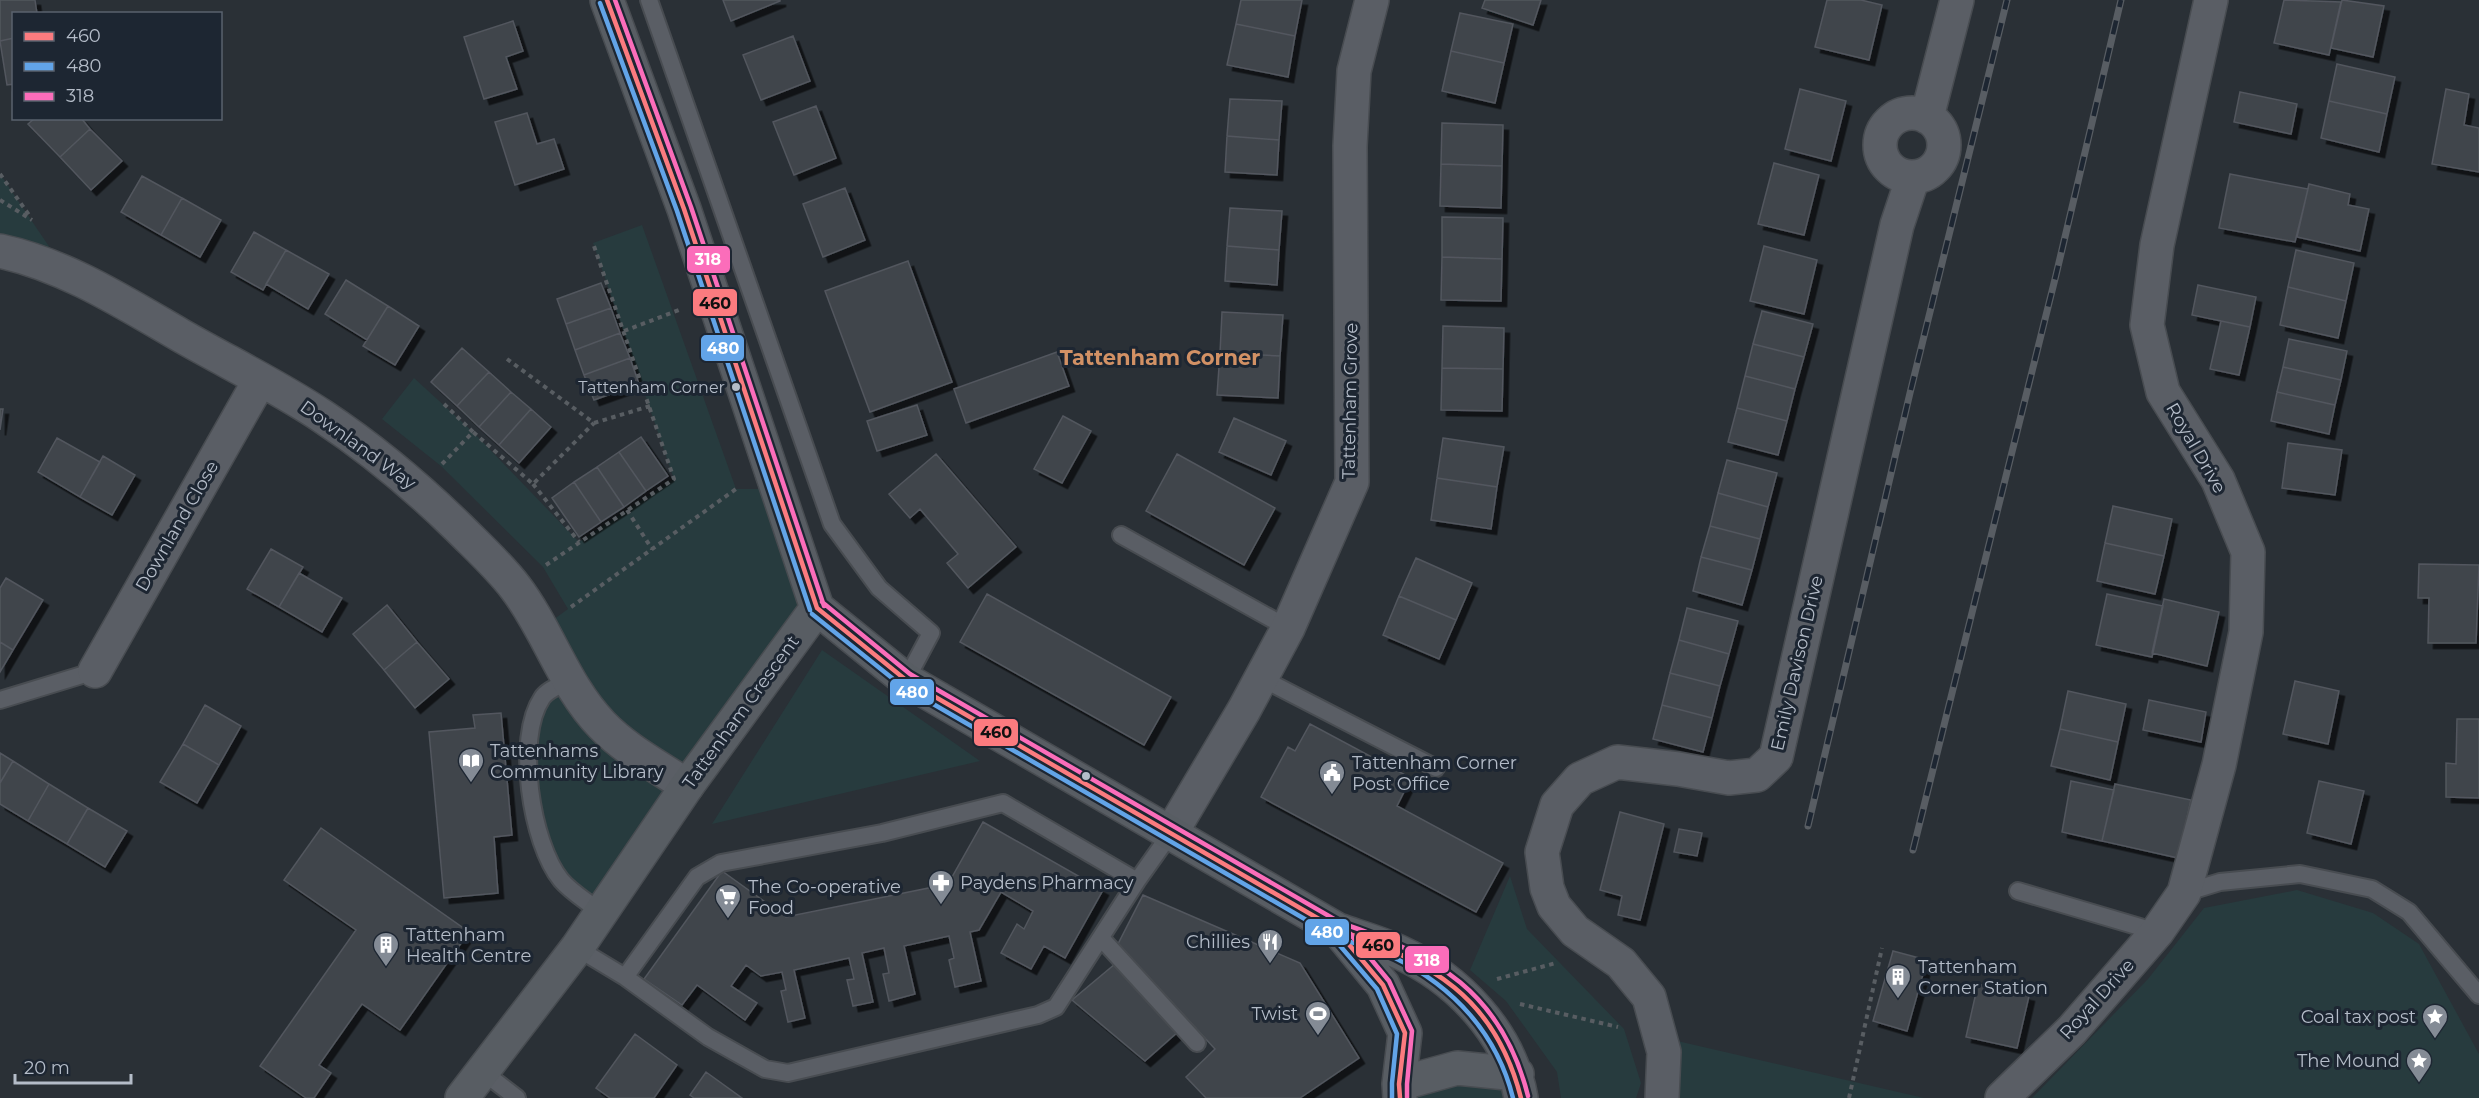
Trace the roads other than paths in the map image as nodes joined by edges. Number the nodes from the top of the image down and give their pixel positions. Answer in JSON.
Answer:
{"nodes":[{"id":1,"x":607,"y":0,"type":"edge"},
{"id":2,"x":649,"y":0,"type":"edge"},
{"id":3,"x":1372,"y":0,"type":"edge"},
{"id":4,"x":1957,"y":0,"type":"edge"},
{"id":5,"x":2211,"y":0,"type":"edge"},
{"id":6,"x":1927,"y":117,"type":"junction"},
{"id":7,"x":1913,"y":177,"type":"junction"},
{"id":8,"x":0,"y":251,"type":"edge"},
{"id":9,"x":260,"y":380,"type":"junction"},
{"id":10,"x":1121,"y":535,"type":"dead end"},
{"id":11,"x":817,"y":608,"type":"junction"},
{"id":12,"x":1288,"y":628,"type":"junction"},
{"id":13,"x":95,"y":671,"type":"joint"},
{"id":14,"x":1261,"y":678,"type":"junction"},
{"id":15,"x":569,"y":680,"type":"junction"},
{"id":16,"x":906,"y":680,"type":"junction"},
{"id":17,"x":0,"y":700,"type":"edge"},
{"id":18,"x":1436,"y":768,"type":"dead end"},
{"id":19,"x":687,"y":786,"type":"junction"},
{"id":20,"x":1171,"y":833,"type":"junction"},
{"id":21,"x":1137,"y":881,"type":"junction"},
{"id":22,"x":2018,"y":891,"type":"dead end"},
{"id":23,"x":2184,"y":893,"type":"junction"},
{"id":24,"x":600,"y":912,"type":"junction"},
{"id":25,"x":1338,"y":930,"type":"junction"},
{"id":26,"x":2157,"y":932,"type":"junction"},
{"id":27,"x":1101,"y":938,"type":"junction"},
{"id":28,"x":578,"y":948,"type":"junction"},
{"id":29,"x":625,"y":977,"type":"junction"},
{"id":30,"x":2479,"y":995,"type":"edge"},
{"id":31,"x":1197,"y":1043,"type":"dead end"},
{"id":32,"x":482,"y":1071,"type":"junction"},
{"id":33,"x":1519,"y":1086,"type":"edge"},
{"id":34,"x":1399,"y":1091,"type":"edge"},
{"id":35,"x":462,"y":1098,"type":"edge"},
{"id":36,"x":517,"y":1098,"type":"edge"},
{"id":37,"x":1662,"y":1098,"type":"edge"},
{"id":38,"x":2002,"y":1098,"type":"edge"}],
"edges":[{"from":1,"to":11,"type":"main road"},
{"from":2,"to":16,"type":"lane"},
{"from":3,"to":12,"type":"street","name":"Tattenham Grove"},
{"from":4,"to":6,"type":"street"},
{"from":5,"to":23,"type":"street","name":"Royal Drive"},
{"from":6,"to":7,"type":"street"},
{"from":6,"to":7,"type":"street"},
{"from":7,"to":37,"type":"street","name":"Emily Davison Drive"},
{"from":8,"to":9,"type":"street","name":"Downland Way"},
{"from":9,"to":13,"type":"street","name":"Downland Close"},
{"from":9,"to":15,"type":"street","name":"Downland Way"},
{"from":10,"to":12,"type":"lane"},
{"from":11,"to":16,"type":"main road"},
{"from":11,"to":19,"type":"main road","name":"Tattenham Crescent"},
{"from":12,"to":14,"type":"street","name":"Tattenham Grove"},
{"from":13,"to":17,"type":"lane"},
{"from":14,"to":18,"type":"lane"},
{"from":14,"to":20,"type":"street","name":"Tattenham Grove"},
{"from":15,"to":19,"type":"street","name":"Downland Way"},
{"from":15,"to":24,"type":"lane"},
{"from":16,"to":20,"type":"main road"},
{"from":19,"to":24,"type":"main road","name":"Tattenham Crescent"},
{"from":20,"to":21,"type":"lane"},
{"from":20,"to":25,"type":"main road"},
{"from":21,"to":27,"type":"lane"},
{"from":21,"to":29,"type":"lane"},
{"from":22,"to":26,"type":"lane"},
{"from":23,"to":26,"type":"street","name":"Royal Drive"},
{"from":23,"to":30,"type":"lane"},
{"from":24,"to":28,"type":"main road","name":"Tattenham Crescent"},
{"from":25,"to":33,"type":"main road"},
{"from":25,"to":34,"type":"main road"},
{"from":26,"to":38,"type":"street","name":"Royal Drive"},
{"from":27,"to":29,"type":"lane"},
{"from":27,"to":31,"type":"lane"},
{"from":28,"to":29,"type":"lane"},
{"from":28,"to":32,"type":"main road","name":"Tattenham Crescent"},
{"from":32,"to":35,"type":"main road","name":"Tattenham Crescent"},
{"from":32,"to":36,"type":"lane"},
{"from":33,"to":34,"type":"main road"}]}
